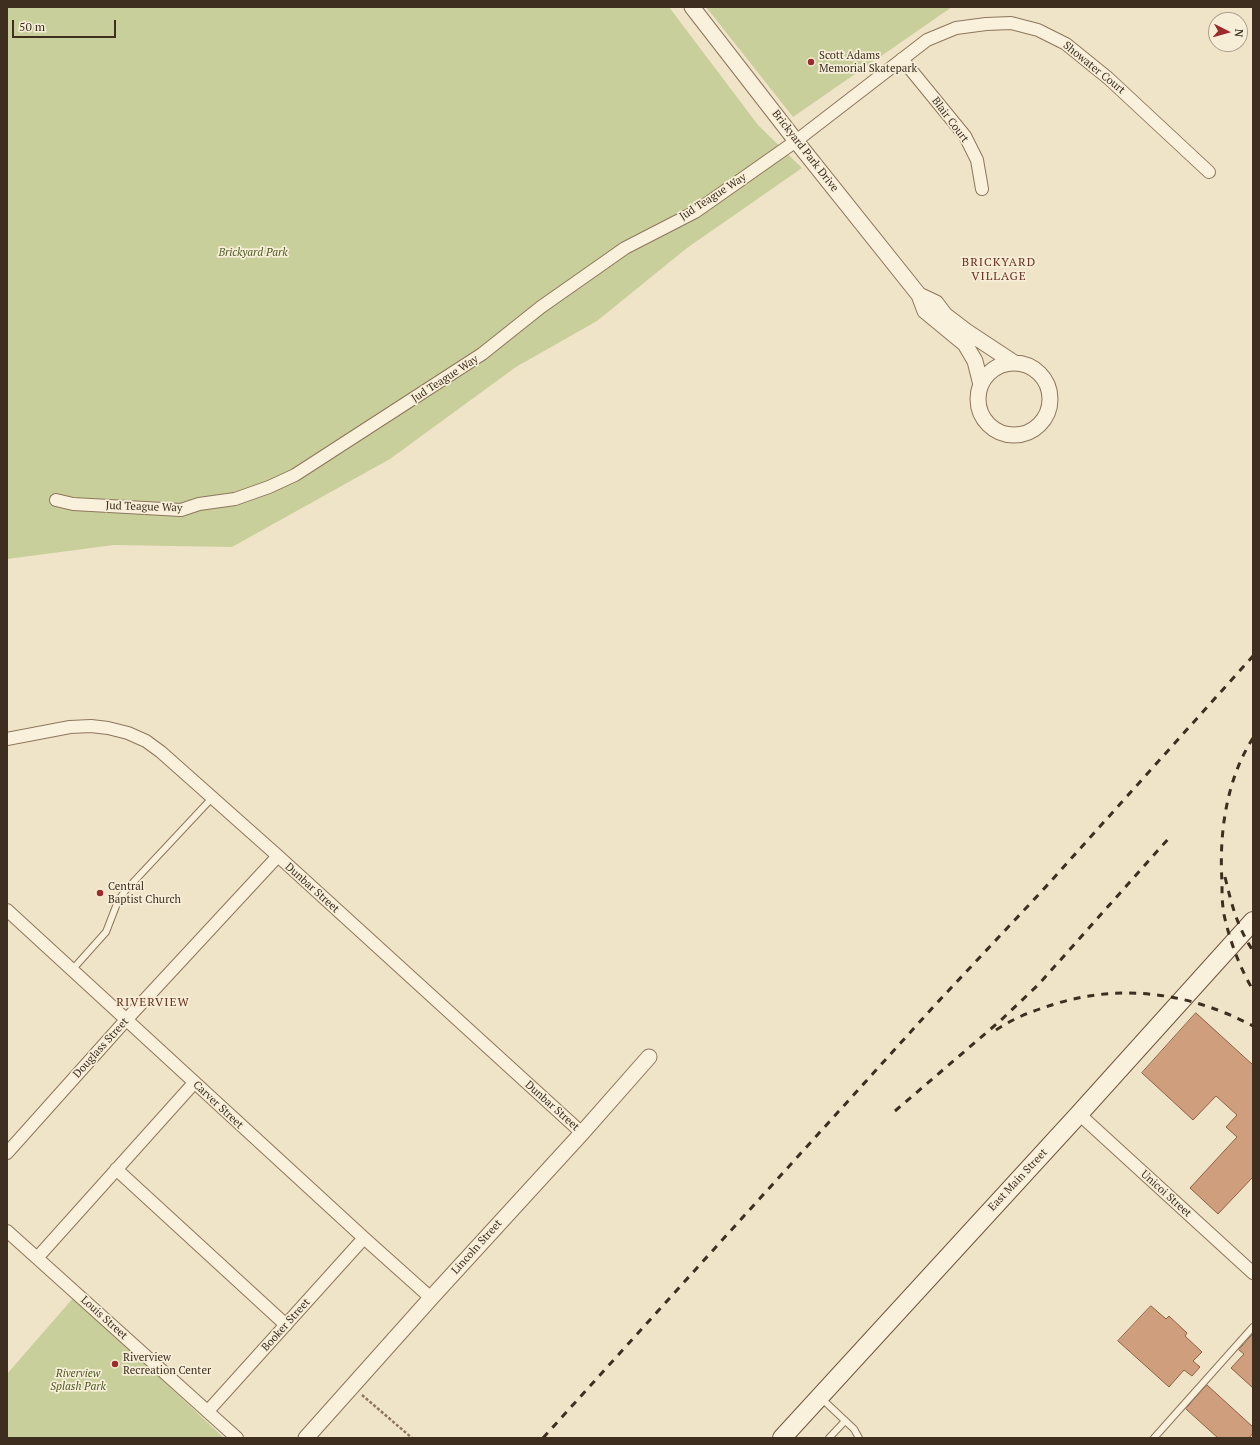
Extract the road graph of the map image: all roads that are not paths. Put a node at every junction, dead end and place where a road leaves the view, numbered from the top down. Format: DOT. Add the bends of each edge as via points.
graph roads {
  1 [pos="692,7"];
  2 [pos="902,59"];
  3 [pos="796,141"];
  4 [pos="1209,172"];
  5 [pos="982,189"];
  6 [pos="919,295"];
  7 [pos="1012,362"];
  8 [pos="981,386"];
  9 [pos="56,500"];
  10 [pos="7,739"];
  11 [pos="212,798"];
  12 [pos="278,856"];
  13 [pos="7,910"];
  14 [pos="1253,921"];
  15 [pos="72,970"];
  16 [pos="126,1020"];
  17 [pos="649,1057"];
  18 [pos="194,1083"];
  19 [pos="1079,1114"];
  20 [pos="582,1133"];
  21 [pos="7,1153"];
  22 [pos="116,1170"];
  23 [pos="7,1231"];
  24 [pos="364,1238"];
  25 [pos="37,1258"];
  26 [pos="1253,1273"];
  27 [pos="431,1298"];
  28 [pos="286,1325"];
  29 [pos="1253,1327"];
  30 [pos="820,1396"];
  31 [pos="208,1411"];
  32 [pos="845,1421"];
  33 [pos="237,1438"];
  34 [pos="306,1438"];
  35 [pos="782,1438"];
  36 [pos="829,1438"];
  37 [pos="859,1438"];
  38 [pos="1154,1438"];
  1 -- 3 [label="street, Brickyard Park Drive"];
  2 -- 3 [label="street, Showater Court"];
  2 -- 4 [label="street, Showater Court" via="927,40 956,28 1011,23 1038,30 1066,44 1102,73"];
  2 -- 5 [label="street, Blair Court" via="965,136 977,160"];
  3 -- 6 [label="street, Brickyard Park Drive"];
  3 -- 9 [label="street, Jud Teague Way" via="695,212 625,248 541,307 482,354 296,475 235,499 199,504 181,510 73,504"];
  6 -- 7 [label="street, Brickyard Park Drive" via="936,303 966,332"];
  6 -- 8 [label="street, Brickyard Park Drive" via="925,311 965,344 975,361"];
  7 -- 8 [label="street" via="991,371"];
  7 -- 8 [label="street" via="1035,369 1044,377 1049,388 1051,400 1048,412 1042,423 1033,431 1009,435 998,432 988,424 981,414 978,403 978,391"];
  10 -- 11 [label="street, Dunbar Street" via="70,727 91,726 128,733 146,741"];
  11 -- 12 [label="street, Dunbar Street"];
  11 -- 15 [label="lane" via="125,891 118,901 106,932"];
  12 -- 16 [label="street, Douglass Street"];
  12 -- 20 [label="street, Dunbar Street"];
  13 -- 15 [label="street, Carver Street"];
  14 -- 19 [label="main road, East Main Street"];
  15 -- 16 [label="street, Carver Street"];
  16 -- 18 [label="street, Carver Street"];
  16 -- 21 [label="street, Douglass Street"];
  17 -- 20 [label="street, Lincoln Street"];
  18 -- 22 [label="street"];
  18 -- 24 [label="street, Carver Street"];
  19 -- 26 [label="street, Unicoi Street"];
  19 -- 30 [label="main road, East Main Street"];
  20 -- 27 [label="street, Lincoln Street"];
  22 -- 25 [label="street"];
  22 -- 28 [label="street"];
  23 -- 25 [label="street, Louis Street"];
  24 -- 27 [label="street, Carver Street"];
  24 -- 28 [label="street, Booker Street"];
  25 -- 31 [label="street, Louis Street"];
  27 -- 34 [label="street, Lincoln Street"];
  28 -- 31 [label="street, Booker Street"];
  29 -- 38 [label="lane"];
  30 -- 32 [label="lane"];
  30 -- 35 [label="main road, East Main Street"];
  31 -- 33 [label="street, Louis Street"];
  32 -- 36 [label="lane"];
  32 -- 37 [label="lane"];
}
